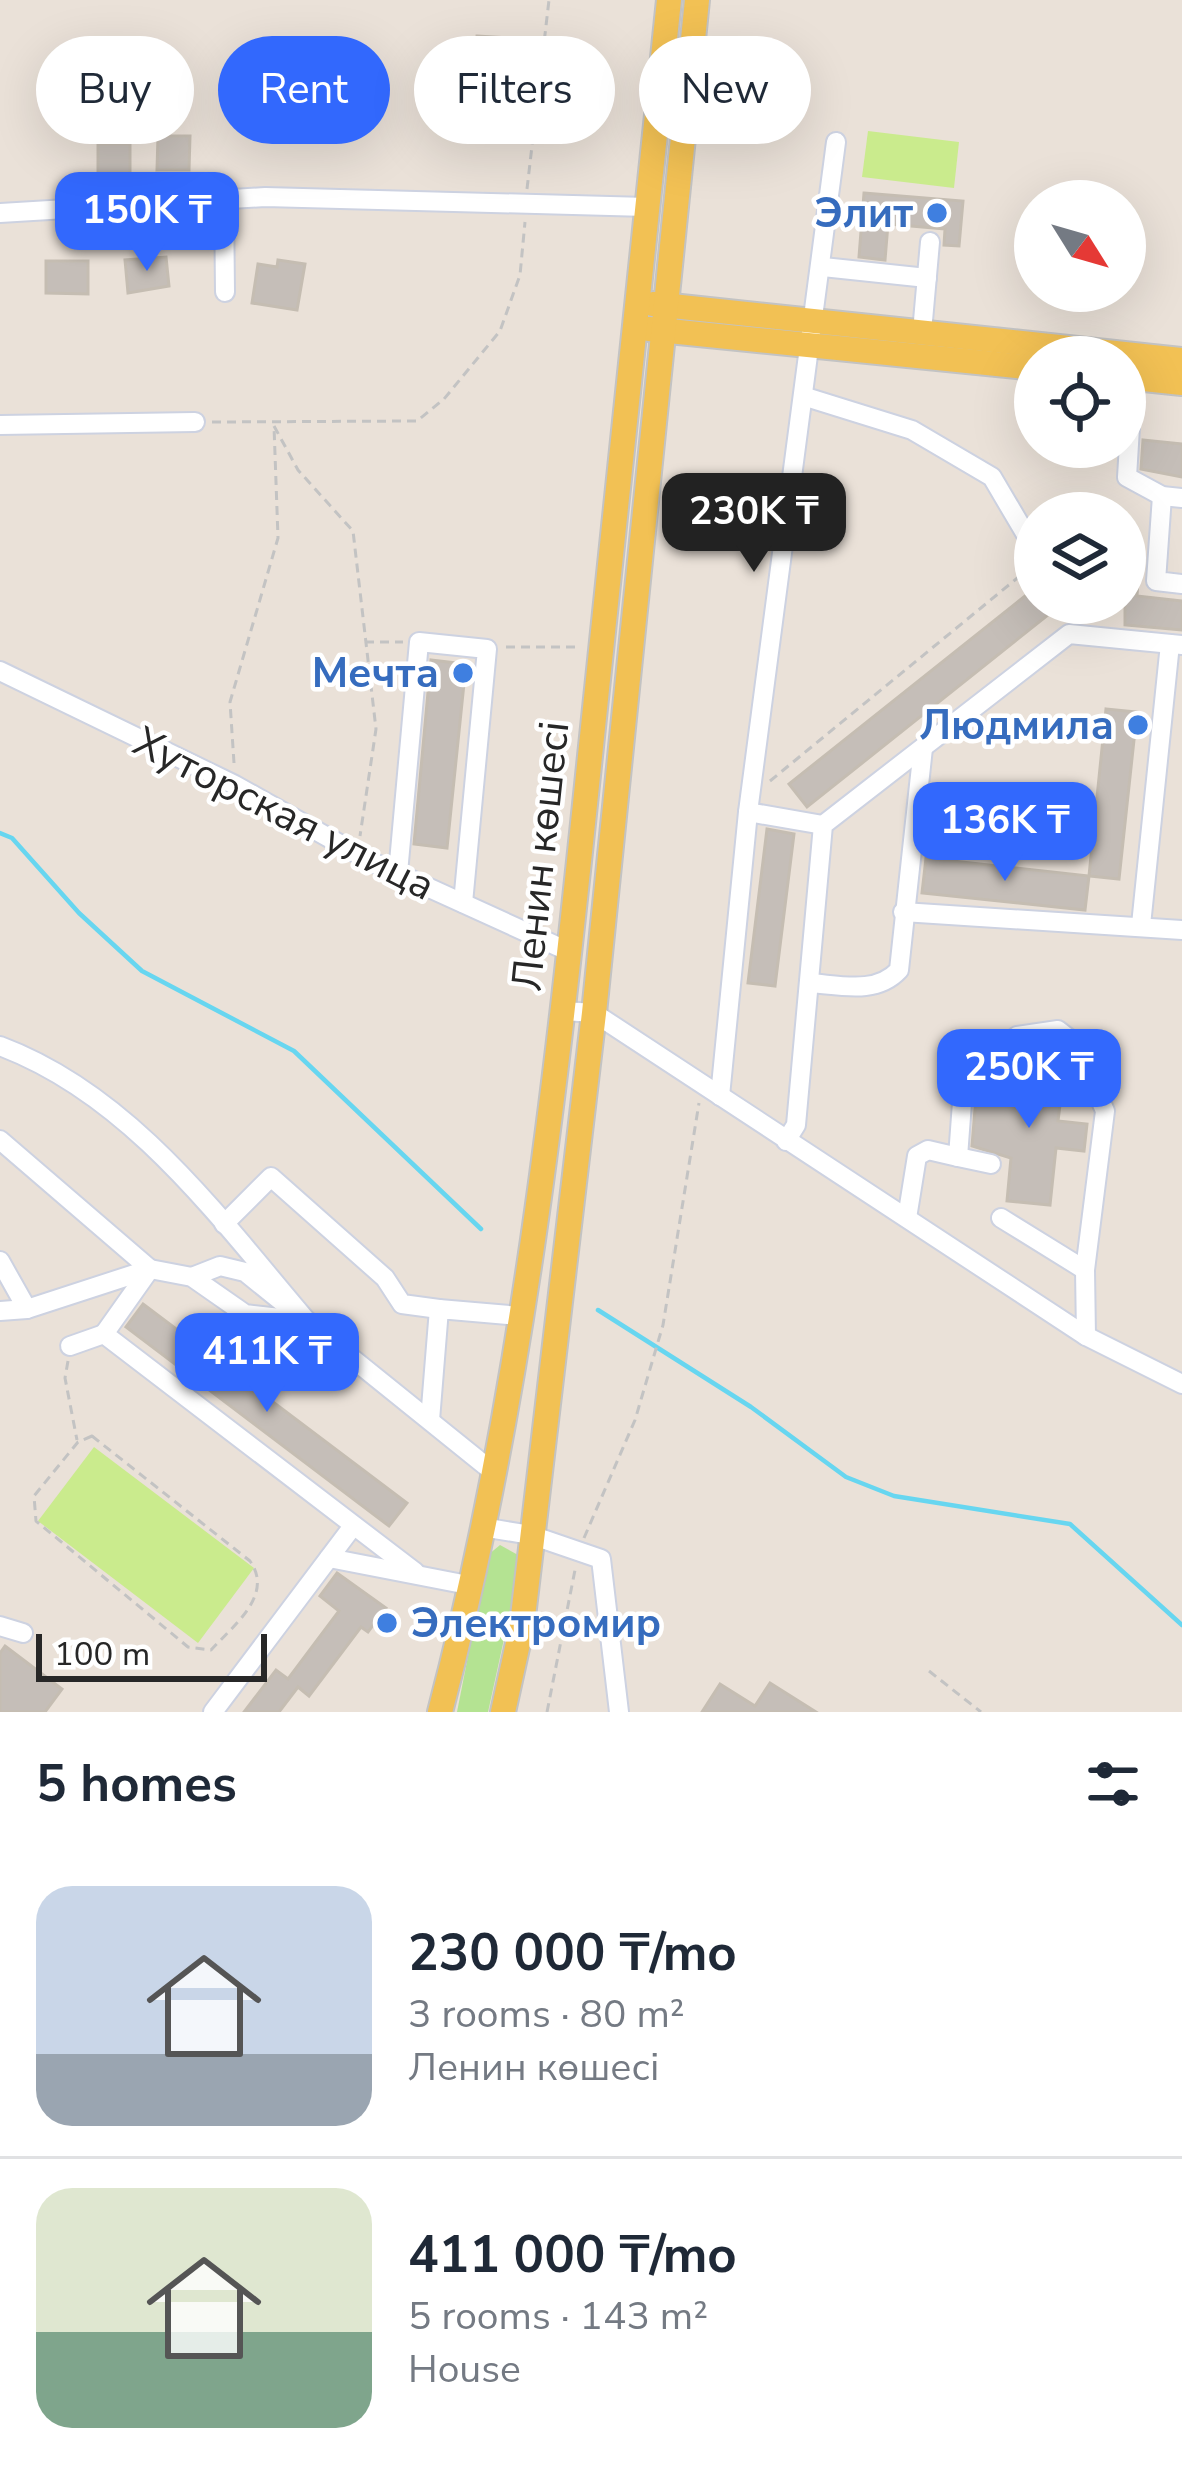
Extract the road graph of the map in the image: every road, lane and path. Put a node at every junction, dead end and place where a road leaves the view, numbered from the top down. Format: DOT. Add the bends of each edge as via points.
graph roads {
  1 [pos="549,0"];
  2 [pos="669,0"];
  3 [pos="697,0"];
  4 [pos="836,142"];
  5 [pos="224,200"];
  6 [pos="526,202"];
  7 [pos="647,207"];
  8 [pos="0,213"];
  9 [pos="930,242"];
  10 [pos="823,267"];
  11 [pos="927,278"];
  12 [pos="225,292"];
  13 [pos="636,314"];
  14 [pos="664,318"];
  15 [pos="922,332"];
  16 [pos="815,333"];
  17 [pos="1182,360"];
  18 [pos="1014,365"];
  19 [pos="1146,379"];
  20 [pos="1182,382"];
  21 [pos="806,397"];
  22 [pos="195,422"];
  23 [pos="274,424"];
  24 [pos="0,425"];
  25 [pos="1127,468"];
  26 [pos="1172,497"];
  27 [pos="1014,514"];
  28 [pos="1014,582"];
  29 [pos="1182,584"];
  30 [pos="363,642"];
  31 [pos="419,642"];
  32 [pos="1176,644"];
  33 [pos="583,647"];
  34 [pos="487,649"];
  35 [pos="0,671"];
  36 [pos="1160,747"];
  37 [pos="922,748"];
  38 [pos="1182,749"];
  39 [pos="235,785"];
  40 [pos="749,805"];
  41 [pos="823,825"];
  42 [pos="357,854"];
  43 [pos="398,873"];
  44 [pos="463,903"];
  45 [pos="903,913"];
  46 [pos="1141,925"];
  47 [pos="1182,930"];
  48 [pos="570,952"];
  49 [pos="809,983"];
  50 [pos="564,1011"];
  51 [pos="594,1013"];
  52 [pos="0,1046"];
  53 [pos="701,1084"];
  54 [pos="720,1096"];
  55 [pos="0,1140"];
  56 [pos="786,1141"];
  57 [pos="958,1157"];
  58 [pos="992,1164"];
  59 [pos="907,1218"];
  60 [pos="1001,1218"];
  61 [pos="224,1224"];
  62 [pos="0,1261"];
  63 [pos="150,1269"];
  64 [pos="1085,1270"];
  65 [pos="192,1277"];
  66 [pos="27,1309"];
  67 [pos="439,1309"];
  68 [pos="0,1311"];
  69 [pos="520,1316"];
  70 [pos="307,1322"];
  71 [pos="104,1334"];
  72 [pos="1086,1336"];
  73 [pos="70,1346"];
  74 [pos="1182,1384"];
  75 [pos="430,1420"];
  76 [pos="635,1420"];
  77 [pos="78,1442"];
  78 [pos="492,1471"];
  79 [pos="353,1526"];
  80 [pos="482,1527"];
  81 [pos="531,1535"];
  82 [pos="328,1558"];
  83 [pos="415,1572"];
  84 [pos="468,1585"];
  85 [pos="0,1626"];
  86 [pos="23,1633"];
  87 [pos="929,1671"];
  88 [pos="213,1712"];
  89 [pos="440,1712"];
  90 [pos="502,1712"];
  91 [pos="619,1712"];
  92 [pos="981,1712"];
  1 -- 6 [label="path"];
  2 -- 7 [label="main road, Ленин көшесі"];
  3 -- 14 [label="main road, Ленин көшесі"];
  4 -- 10 [label="street"];
  5 -- 6 [label="street"];
  5 -- 8 [label="street"];
  5 -- 12 [label="street"];
  6 -- 7 [label="street"];
  6 -- 23 [label="path" via="520,275 500,331 445,399 417,422"];
  7 -- 13 [label="main road, Ленин көшесі"];
  9 -- 11 [label="street"];
  10 -- 11 [label="street"];
  10 -- 16 [label="street"];
  11 -- 15 [label="street"];
  13 -- 14 [label="main road"];
  13 -- 48 [label="main road, Ленин көшесі"];
  14 -- 16 [label="main road"];
  14 -- 51 [label="main road, Ленин көшесі"];
  15 -- 16 [label="main road"];
  15 -- 17 [label="main road"];
  16 -- 18 [label="main road"];
  16 -- 21 [label="street"];
  19 -- 20 [label="main road"];
  21 -- 27 [label="street" via="912,430 992,477"];
  21 -- 40 [label="street"];
  22 -- 23 [label="path"];
  22 -- 24 [label="street"];
  23 -- 30 [label="path" via="298,470 353,531"];
  23 -- 39 [label="path" via="278,538 230,702"];
  25 -- 26 [label="street" via="1127,477"];
  26 -- 29 [label="street" via="1156,581"];
  28 -- 40 [label="path"];
  30 -- 31 [label="path"];
  30 -- 42 [label="path" via="376,730"];
  31 -- 34 [label="street"];
  31 -- 43 [label="street"];
  32 -- 36 [label="street"];
  32 -- 37 [label="street" via="1069,634"];
  33 -- 34 [label="path"];
  34 -- 44 [label="street"];
  35 -- 39 [label="street, Хуторская улица"];
  36 -- 38 [label="street"];
  36 -- 46 [label="street"];
  37 -- 41 [label="street"];
  37 -- 45 [label="street"];
  39 -- 42 [label="street, Хуторская улица"];
  40 -- 41 [label="street"];
  40 -- 54 [label="street"];
  41 -- 49 [label="street"];
  42 -- 43 [label="street, Хуторская улица"];
  43 -- 44 [label="street, Хуторская улица"];
  44 -- 48 [label="street, Хуторская улица"];
  45 -- 46 [label="street"];
  45 -- 49 [label="street" via="899,970 888,982"];
  46 -- 47 [label="street"];
  48 -- 50 [label="main road, Ленин көшесі"];
  49 -- 56 [label="street" via="796,1125"];
  50 -- 51 [label="street"];
  50 -- 69 [label="main road, Ленин көшесі"];
  51 -- 53 [label="street"];
  51 -- 81 [label="main road, Ленин көшесі"];
  52 -- 61 [label="street" via="34,1059 162,1152"];
  53 -- 54 [label="street"];
  53 -- 76 [label="path" via="663,1325"];
  54 -- 56 [label="street"];
  55 -- 63 [label="street"];
  56 -- 59 [label="street"];
  57 -- 58 [label="street"];
  57 -- 59 [label="street" via="928,1150 917,1156"];
  57 -- 64 [label="street" via="963,1089 972,1076 1016,1036 1058,1030 1076,1044 1105,1111"];
  59 -- 72 [label="street"];
  60 -- 64 [label="street"];
  61 -- 67 [label="street" via="271,1177 385,1278 402,1304"];
  61 -- 70 [label="street"];
  62 -- 66 [label="street"];
  63 -- 65 [label="street"];
  63 -- 66 [label="street"];
  63 -- 71 [label="street"];
  64 -- 72 [label="street"];
  65 -- 70 [label="street" via="245,1314"];
  65 -- 70 [label="street" via="220,1266 245,1272"];
  66 -- 68 [label="street"];
  67 -- 69 [label="street"];
  67 -- 75 [label="street"];
  69 -- 78 [label="main road, Ленин көшесі"];
  70 -- 75 [label="street"];
  71 -- 73 [label="street"];
  71 -- 79 [label="street"];
  72 -- 74 [label="street"];
  73 -- 77 [label="path" via="65,1378"];
  75 -- 78 [label="street"];
  77 -- 77 [label="path" via="34,1496 36,1521 188,1646 211,1650 258,1592 260,1575 92,1436"];
  78 -- 80 [label="main road, Ленин көшесі"];
  79 -- 82 [label="street"];
  79 -- 83 [label="street"];
  80 -- 81 [label="street"];
  80 -- 84 [label="main road, Ленин көшесі"];
  81 -- 90 [label="main road, Ленин көшесі"];
  81 -- 91 [label="street" via="601,1559"];
  82 -- 83 [label="street"];
  82 -- 88 [label="street"];
  83 -- 84 [label="street"];
  84 -- 89 [label="main road, Ленин көшесі"];
  85 -- 86 [label="street"];
  87 -- 92 [label="path"];
}
